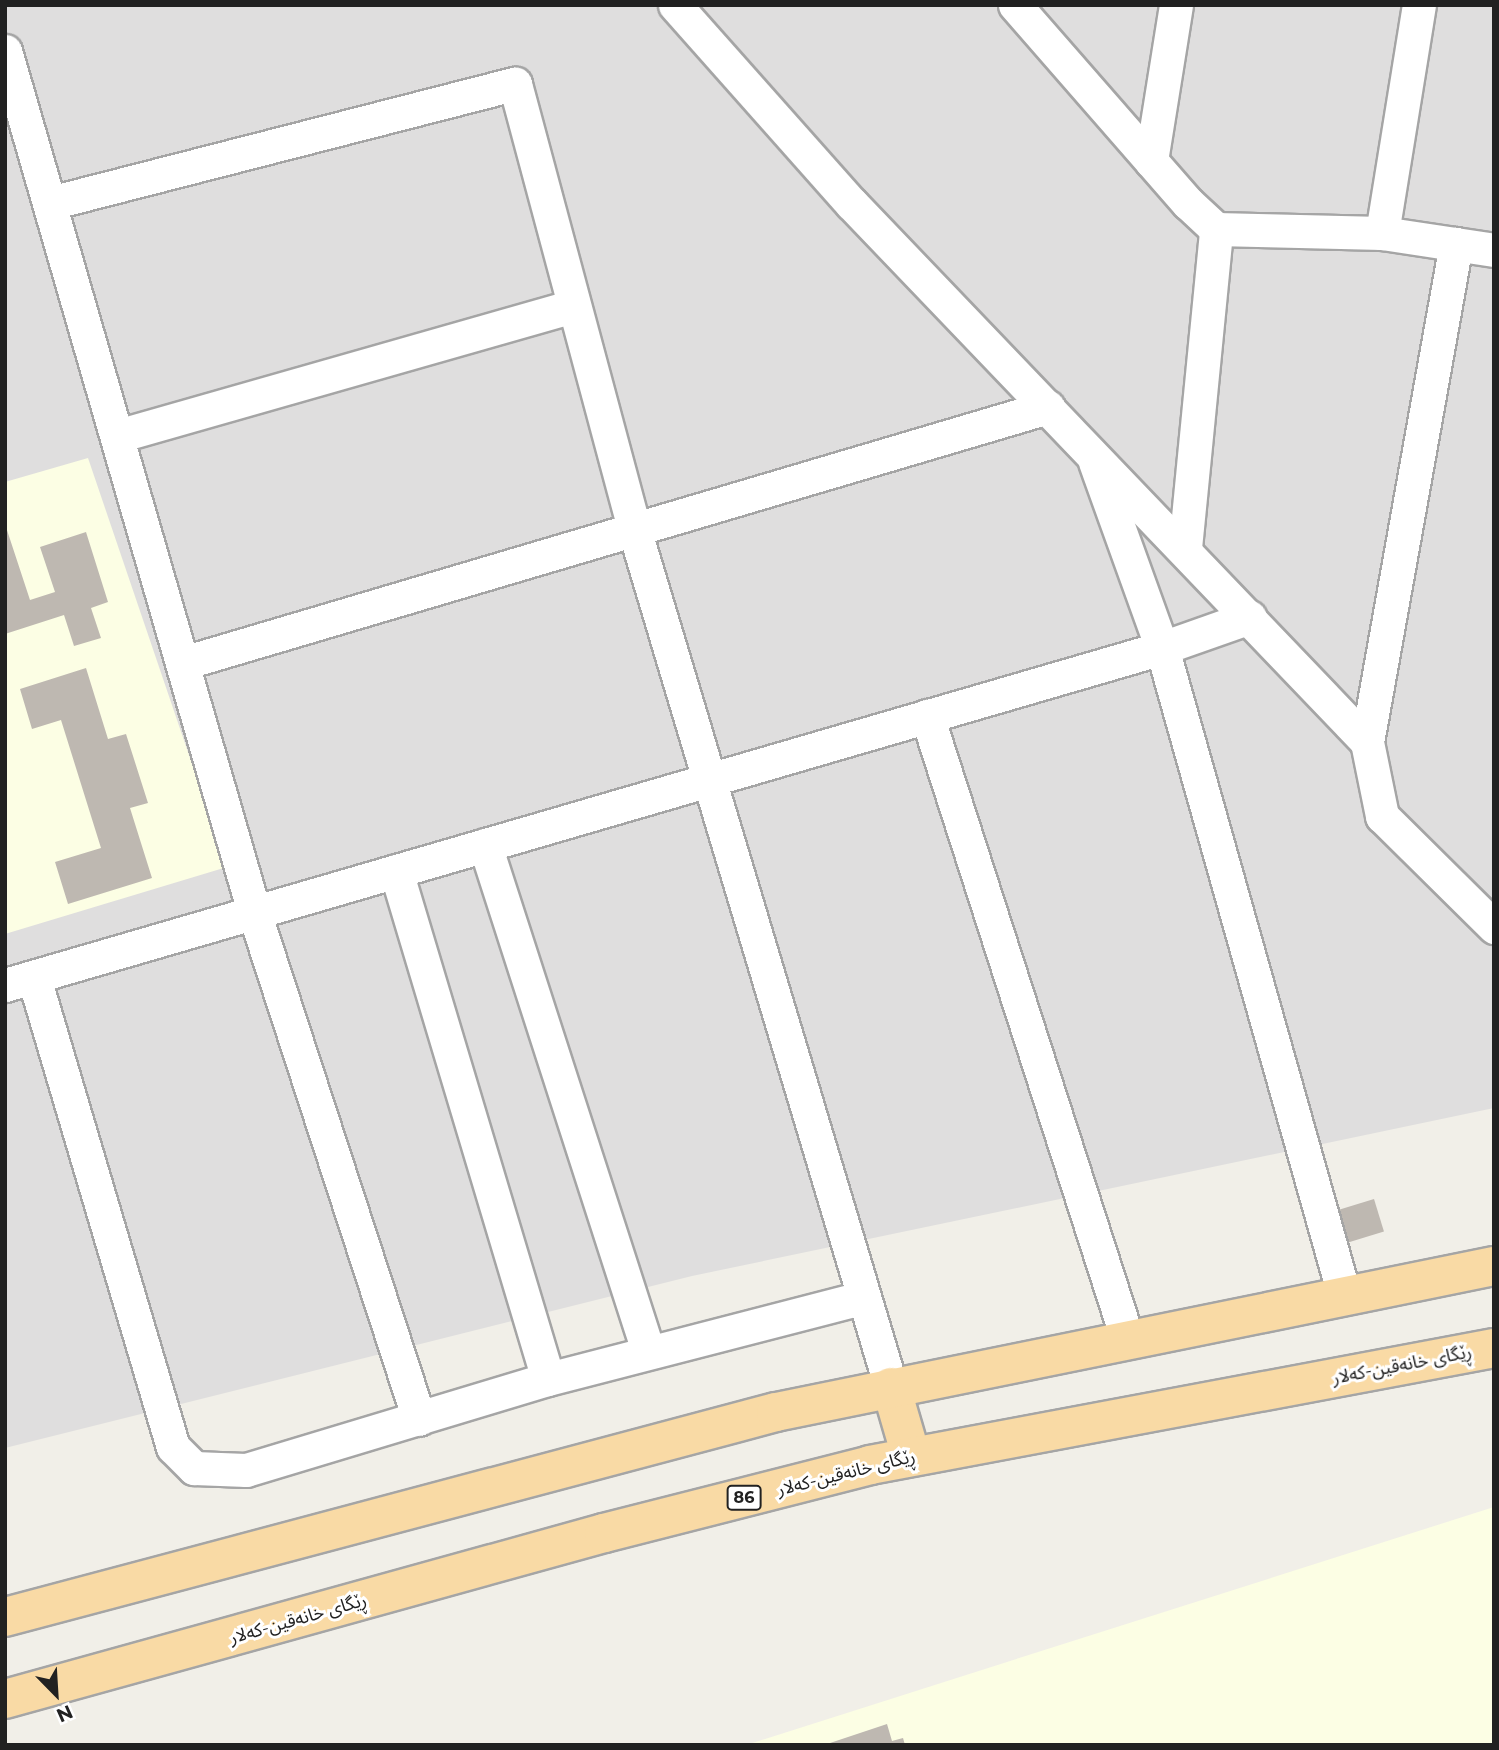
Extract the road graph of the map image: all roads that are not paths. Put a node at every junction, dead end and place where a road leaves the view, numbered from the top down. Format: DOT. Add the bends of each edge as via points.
graph roads {
  1 [pos="675,5"];
  2 [pos="1015,5"];
  3 [pos="1176,5"];
  4 [pos="1419,5"];
  5 [pos="708,21"];
  6 [pos="5,51"];
  7 [pos="1151,161"];
  8 [pos="50,203"];
  9 [pos="1216,229"];
  10 [pos="1382,233"];
  11 [pos="1456,244"];
  12 [pos="1494,250"];
  13 [pos="572,306"];
  14 [pos="1048,407"];
  15 [pos="117,436"];
  16 [pos="1091,451"];
  17 [pos="635,532"];
  18 [pos="1185,548"];
  19 [pos="1250,617"];
  20 [pos="1162,648"];
  21 [pos="183,663"];
  22 [pos="927,716"];
  23 [pos="1367,742"];
  24 [pos="707,780"];
  25 [pos="485,845"];
  26 [pos="396,871"];
  27 [pos="254,912"];
  28 [pos="1494,927"];
  29 [pos="19,981"];
  30 [pos="1494,1266"];
  31 [pos="862,1298"];
  32 [pos="1345,1298"];
  33 [pos="1128,1341"];
  34 [pos="1494,1348"];
  35 [pos="648,1351"];
  36 [pos="548,1379"];
  37 [pos="891,1387"];
  38 [pos="419,1419"];
  39 [pos="911,1456"];
  40 [pos="5,1618"];
  41 [pos="5,1699"];
  1 -- 5 [label="street"];
  2 -- 7 [label="street"];
  3 -- 7 [label="street"];
  4 -- 10 [label="street"];
  5 -- 14 [label="street" via="851,203"];
  6 -- 8 [label="street"];
  7 -- 9 [label="street"];
  8 -- 13 [label="street" via="515,84"];
  8 -- 15 [label="street"];
  9 -- 10 [label="street"];
  9 -- 18 [label="street"];
  10 -- 11 [label="street"];
  11 -- 12 [label="street"];
  11 -- 23 [label="street"];
  13 -- 15 [label="street"];
  13 -- 17 [label="street"];
  14 -- 16 [label="street"];
  14 -- 17 [label="street"];
  15 -- 21 [label="street"];
  16 -- 18 [label="street"];
  16 -- 20 [label="street"];
  17 -- 21 [label="street"];
  17 -- 24 [label="street"];
  18 -- 19 [label="street"];
  19 -- 20 [label="street"];
  19 -- 23 [label="street"];
  20 -- 22 [label="street"];
  20 -- 32 [label="street"];
  21 -- 27 [label="street"];
  22 -- 24 [label="street"];
  22 -- 33 [label="street"];
  23 -- 28 [label="street" via="1382,816"];
  24 -- 25 [label="street"];
  24 -- 31 [label="street"];
  25 -- 26 [label="street"];
  25 -- 35 [label="street"];
  26 -- 27 [label="street"];
  26 -- 36 [label="street"];
  27 -- 29 [label="street"];
  27 -- 38 [label="street"];
  29 -- 38 [label="street" via="173,1447 194,1468 246,1470"];
  30 -- 32 [label="main road"];
  31 -- 35 [label="street"];
  31 -- 37 [label="street"];
  32 -- 33 [label="main road"];
  33 -- 37 [label="main road"];
  34 -- 39 [label="main road, ڕێگای خانەقین-کەلار / 86"];
  35 -- 36 [label="street"];
  36 -- 38 [label="street"];
  37 -- 39 [label="main road"];
  37 -- 40 [label="main road" via="668,1439"];
  39 -- 41 [label="main road, ڕێگای خانەقین-کەلار / 86" via="591,1536"];
}
